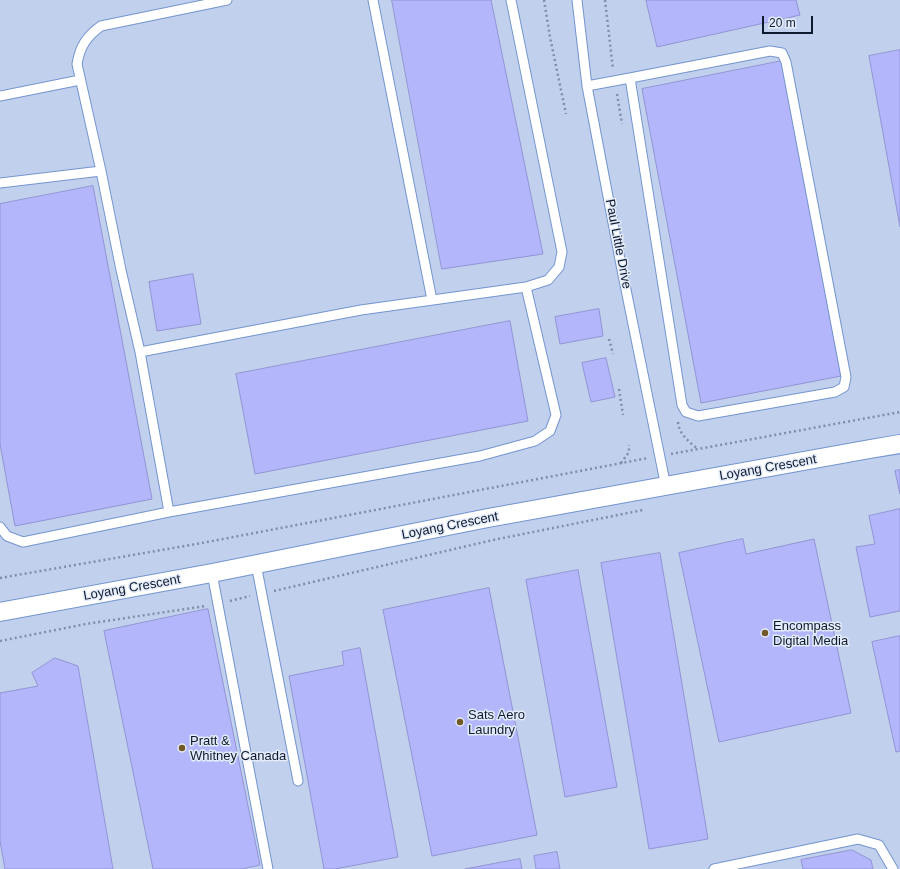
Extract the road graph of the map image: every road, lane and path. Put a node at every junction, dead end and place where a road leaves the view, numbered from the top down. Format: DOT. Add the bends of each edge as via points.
graph roads {
  1 [pos="227,0"];
  2 [pos="373,0"];
  3 [pos="511,0"];
  4 [pos="544,0"];
  5 [pos="577,0"];
  6 [pos="212,2"];
  7 [pos="630,78"];
  8 [pos="80,80"];
  9 [pos="587,86"];
  10 [pos="0,96"];
  11 [pos="566,114"];
  12 [pos="101,171"];
  13 [pos="0,183"];
  14 [pos="526,287"];
  15 [pos="432,300"];
  16 [pos="609,339"];
  17 [pos="140,352"];
  18 [pos="613,354"];
  19 [pos="619,390"];
  20 [pos="900,412"];
  21 [pos="623,415"];
  22 [pos="900,444"];
  23 [pos="629,445"];
  24 [pos="660,456"];
  25 [pos="621,463"];
  26 [pos="666,487"];
  27 [pos="645,509"];
  28 [pos="169,512"];
  29 [pos="0,527"];
  30 [pos="256,564"];
  31 [pos="212,573"];
  32 [pos="0,578"];
  33 [pos="262,594"];
  34 [pos="217,604"];
  35 [pos="0,612"];
  36 [pos="0,641"];
  37 [pos="298,781"];
  38 [pos="268,869"];
  39 [pos="714,869"];
  40 [pos="893,869"];
  1 -- 6 [label="lane"];
  2 -- 15 [label="lane"];
  3 -- 14 [label="lane" via="562,252 559,267 548,280"];
  4 -- 11 [label="path"];
  5 -- 9 [label="lane, Paul Little Drive"];
  6 -- 8 [label="lane" via="101,26 91,33 79,52 77,64"];
  7 -- 7 [label="lane" via="770,51 782,53 786,62 845,370 844,387 834,392 698,416 686,412 682,404"];
  7 -- 9 [label="lane"];
  8 -- 10 [label="lane"];
  8 -- 12 [label="lane"];
  9 -- 24 [label="lane, Paul Little Drive"];
  12 -- 13 [label="lane"];
  12 -- 17 [label="lane"];
  14 -- 15 [label="lane"];
  14 -- 28 [label="lane" via="556,415 550,431 535,441 480,456"];
  15 -- 17 [label="lane" via="361,310"];
  16 -- 18 [label="path"];
  17 -- 28 [label="lane"];
  19 -- 21 [label="path"];
  20 -- 24 [label="path"];
  22 -- 26 [label="street, Loyang Crescent"];
  23 -- 25 [label="path" via="629,452"];
  24 -- 25 [label="path"];
  24 -- 26 [label="lane, Paul Little Drive"];
  25 -- 32 [label="path" via="210,542"];
  26 -- 30 [label="street, Loyang Crescent" via="488,518"];
  27 -- 33 [label="path" via="493,540"];
  28 -- 29 [label="lane" via="23,542 7,536"];
  30 -- 31 [label="street, Loyang Crescent"];
  30 -- 33 [label="lane"];
  31 -- 34 [label="lane"];
  31 -- 35 [label="street, Loyang Crescent"];
  33 -- 34 [label="path"];
  33 -- 37 [label="lane"];
  34 -- 36 [label="path" via="86,624"];
  34 -- 38 [label="lane"];
  39 -- 40 [label="lane" via="858,839 879,845"];
}
